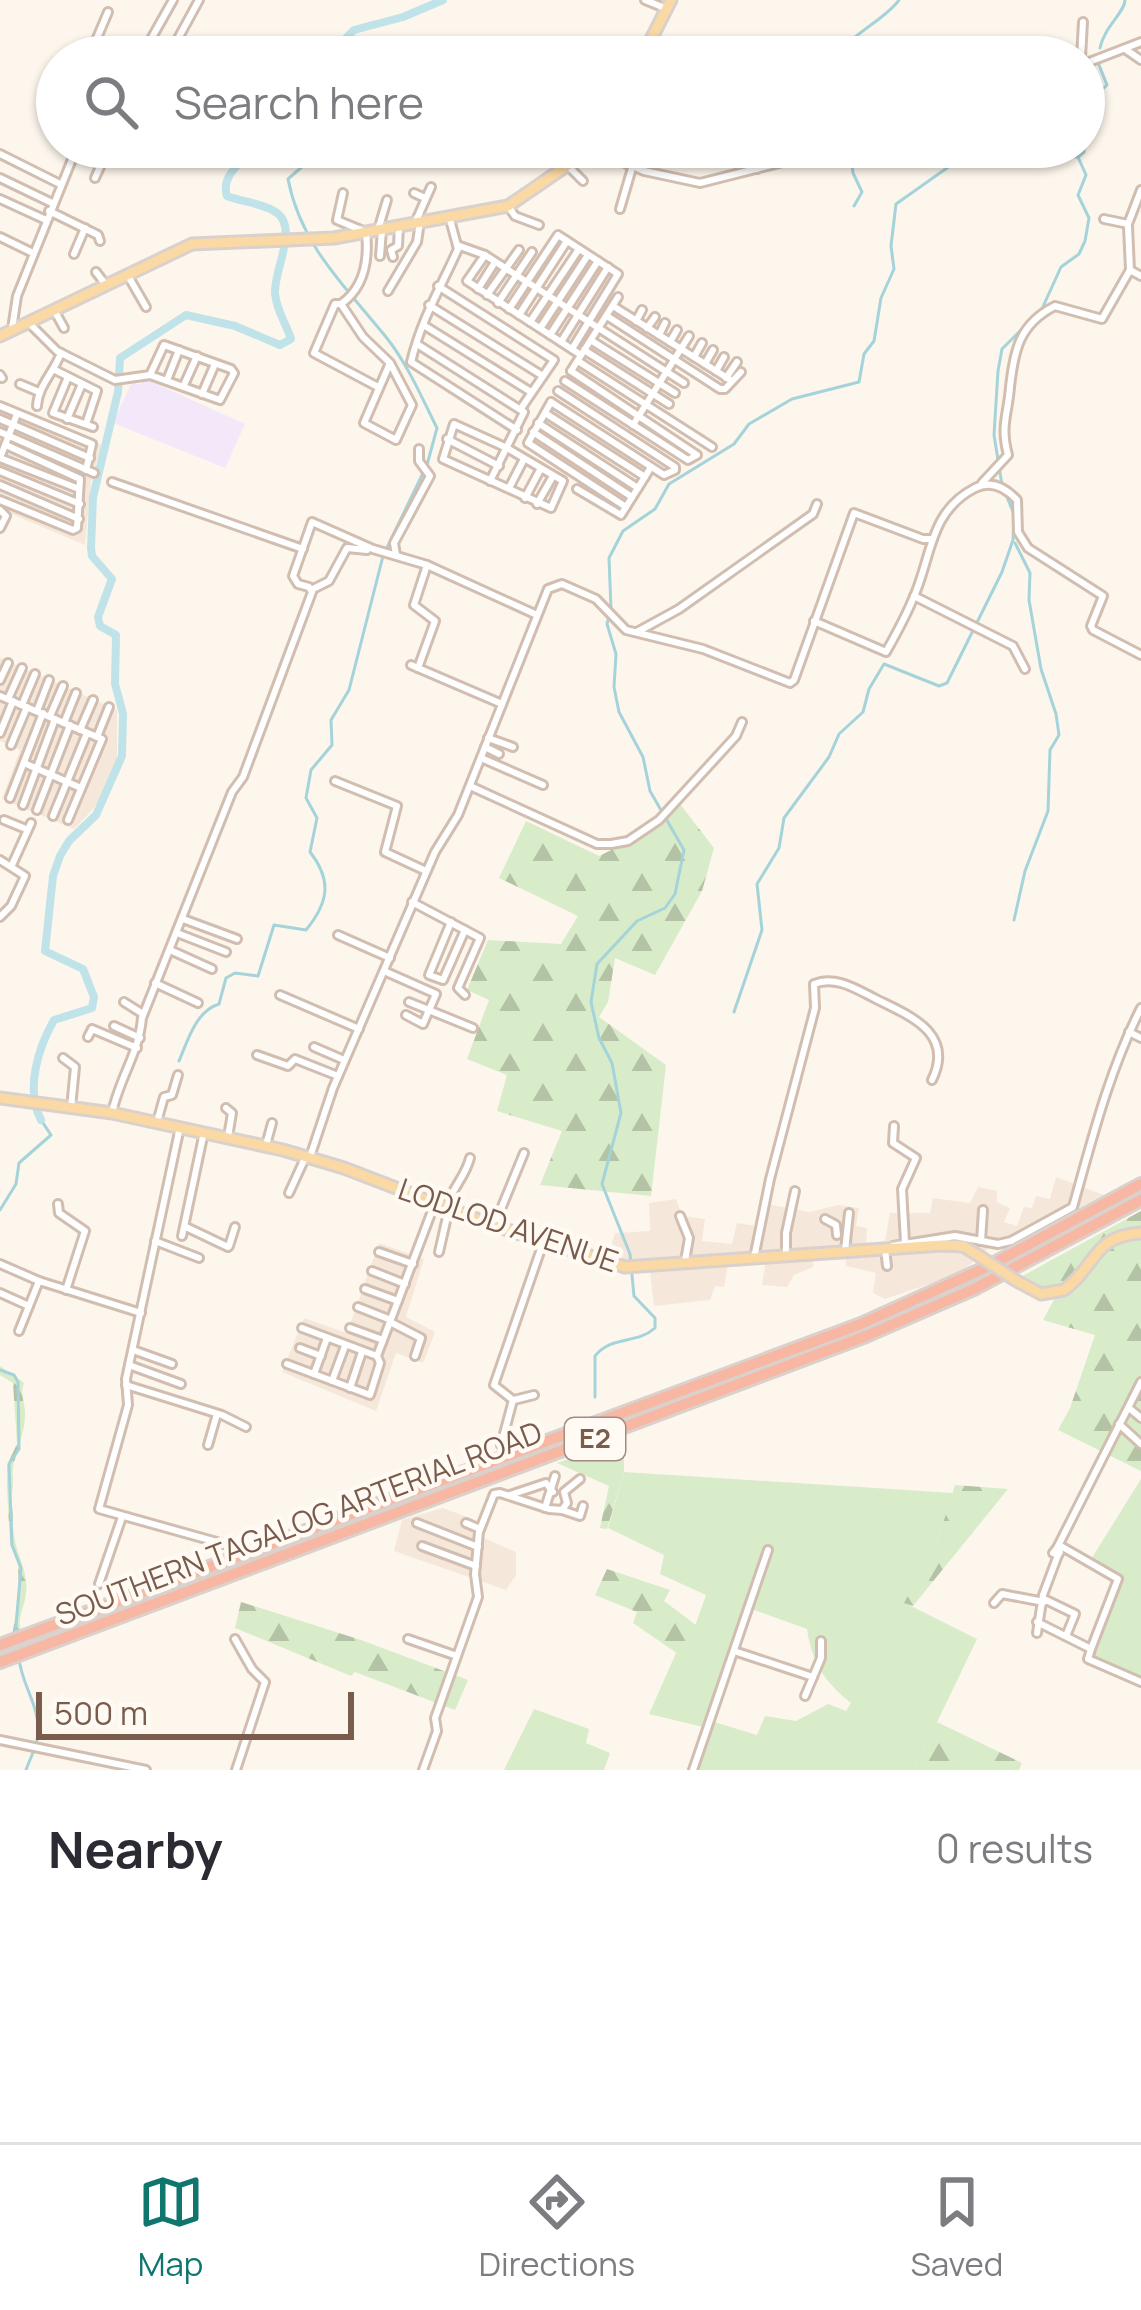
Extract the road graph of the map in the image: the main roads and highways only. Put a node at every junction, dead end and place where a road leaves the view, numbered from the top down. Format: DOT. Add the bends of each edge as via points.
graph roads {
  1 [pos="669,4"];
  2 [pos="653,36"];
  3 [pos="568,168"];
  4 [pos="0,336"];
  5 [pos="0,1098"];
  6 [pos="1141,1184"];
  7 [pos="1141,1200"];
  8 [pos="1141,1233"];
  9 [pos="0,1645"];
  10 [pos="0,1662"];
  1 -- 2 [label="main road"];
  3 -- 4 [label="main road" via="496,209 372,231 192,244"];
  5 -- 8 [label="main road, LODLOD AVENUE, bridge" via="308,1156 631,1268 838,1245 956,1245 1035,1292 1056,1293 1104,1244"];
  6 -- 9 [label="highway, SOUTHERN TAGALOG ARTERIAL ROAD / E2" via="962,1279 838,1333"];
  7 -- 10 [label="highway, SOUTHERN TAGALOG ARTERIAL ROAD / E2" via="866,1336"];
}
